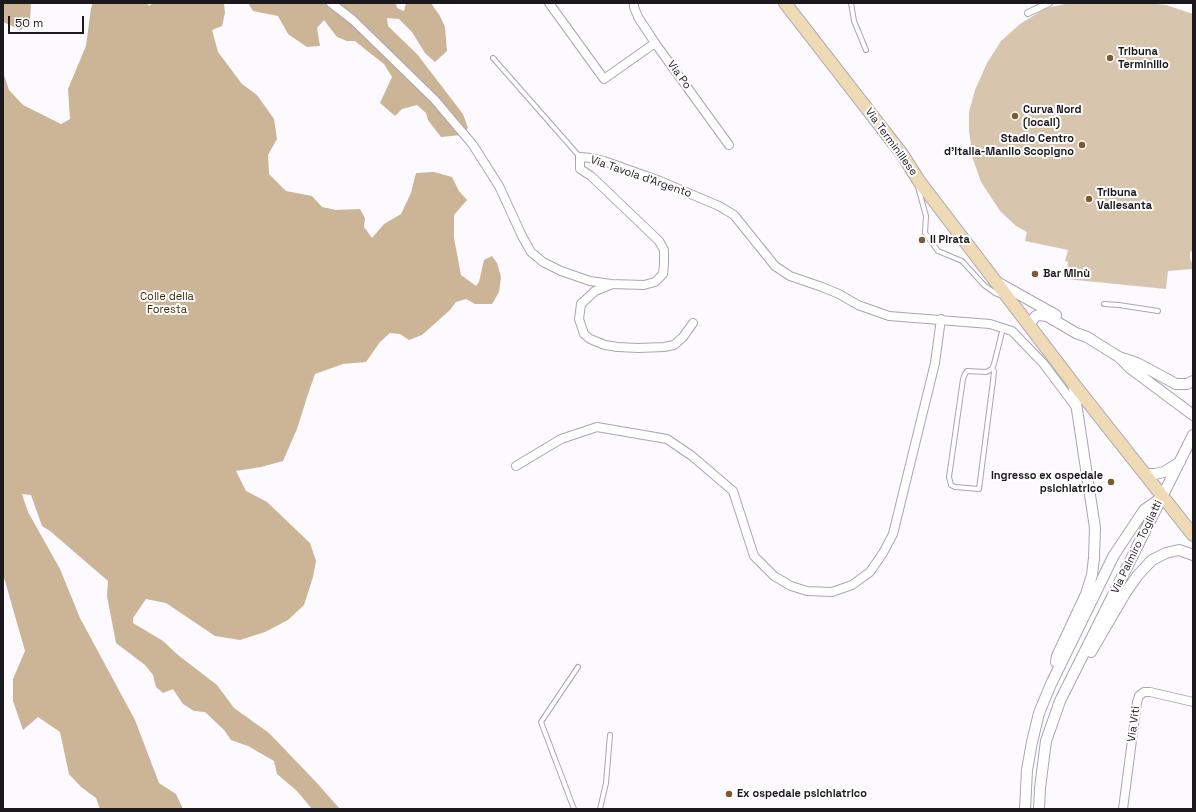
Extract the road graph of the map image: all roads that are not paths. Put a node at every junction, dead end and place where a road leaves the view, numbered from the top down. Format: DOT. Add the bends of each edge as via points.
graph roads {
  1 [pos="331,3"];
  2 [pos="549,3"];
  3 [pos="634,3"];
  4 [pos="785,3"];
  5 [pos="852,3"];
  6 [pos="1049,3"];
  7 [pos="1028,13"];
  8 [pos="655,43"];
  9 [pos="866,50"];
  10 [pos="493,58"];
  11 [pos="729,145"];
  12 [pos="580,157"];
  13 [pos="919,181"];
  14 [pos="996,282"];
  15 [pos="611,284"];
  16 [pos="1006,294"];
  17 [pos="1104,304"];
  18 [pos="1158,311"];
  19 [pos="941,320"];
  20 [pos="693,323"];
  21 [pos="1029,324"];
  22 [pos="1003,328"];
  23 [pos="1087,337"];
  24 [pos="1119,357"];
  25 [pos="992,369"];
  26 [pos="1193,381"];
  27 [pos="1073,383"];
  28 [pos="1076,407"];
  29 [pos="1193,415"];
  30 [pos="1193,435"];
  31 [pos="1180,462"];
  32 [pos="516,466"];
  33 [pos="1144,474"];
  34 [pos="1163,496"];
  35 [pos="1193,535"];
  36 [pos="1193,554"];
  37 [pos="578,667"];
  38 [pos="1051,684"];
  39 [pos="1060,701"];
  40 [pos="1193,702"];
  41 [pos="610,735"];
  42 [pos="574,809"];
  43 [pos="600,809"];
  44 [pos="1025,809"];
  45 [pos="1039,809"];
  46 [pos="1123,809"];
  1 -- 15 [label="street, Via Tavola d'Argento" via="353,20 435,100 473,145 499,186 531,252 543,262 561,271 590,281"];
  2 -- 8 [label="street" via="604,79"];
  3 -- 8 [label="street, Via Po" via="638,17"];
  4 -- 13 [label="main road, Via Terminillese" via="902,154"];
  5 -- 9 [label="lane" via="854,22"];
  6 -- 7 [label="street"];
  8 -- 11 [label="street, Via Po"];
  10 -- 12 [label="lane"];
  12 -- 15 [label="street, Via Tavola d'Argento" via="580,169 591,176 659,241 664,250 663,274 655,282 644,285"];
  12 -- 19 [label="street, Via Tavola d'Argento" via="618,166 719,206 734,215 775,266 790,276 822,286 858,306 889,316"];
  13 -- 14 [label="main road, Via Terminillese"];
  13 -- 16 [label="lane" via="918,188 926,216 925,233 938,251 962,261 995,293 1001,296"];
  14 -- 16 [label="main road, Via Terminillese"];
  14 -- 23 [label="street" via="1079,328"];
  15 -- 20 [label="street" via="595,291 581,304 579,319 584,334 590,339 618,347 664,347 674,345"];
  16 -- 21 [label="main road, Via Terminillese"];
  17 -- 18 [label="lane"];
  19 -- 22 [label="street, Via Tavola d'Argento" via="990,324"];
  19 -- 32 [label="street" via="935,363 893,534 870,572 852,585 832,592 807,591 791,586 774,576 754,556 733,491 692,456 667,439 597,427 561,439"];
  21 -- 23 [label="street" via="1034,317 1043,315"];
  21 -- 27 [label="main road, Via Terminillese"];
  22 -- 25 [label="lane"];
  22 -- 28 [label="street, Via Tavola d'Argento" via="1012,331 1043,363"];
  23 -- 24 [label="street"];
  24 -- 26 [label="street" via="1137,363 1176,384"];
  24 -- 29 [label="street"];
  25 -- 25 [label="lane" via="993,381 979,490 955,486 951,484 949,477 963,379 968,371 986,372"];
  27 -- 28 [label="street"];
  27 -- 33 [label="main road, Via Terminillese"];
  28 -- 38 [label="street" via="1095,528 1094,558 1086,594 1057,656"];
  30 -- 31 [label="street"];
  31 -- 33 [label="street" via="1164,472"];
  31 -- 34 [label="street"];
  33 -- 34 [label="main road, Via Terminillese"];
  34 -- 35 [label="main road"];
  34 -- 38 [label="street, Via Palmiro Togliatti" via="1144,510 1114,555"];
  34 -- 39 [label="street, Via Palmiro Togliatti"];
  36 -- 39 [label="street" via="1179,550 1166,553 1152,560 1138,575"];
  37 -- 42 [label="lane" via="541,722"];
  38 -- 44 [label="street, Via Palmiro Togliatti" via="1039,713 1032,742 1027,770"];
  39 -- 45 [label="street, Via Palmiro Togliatti" via="1046,741"];
  40 -- 46 [label="street, Via Viti" via="1150,692 1144,692 1139,696"];
  41 -- 43 [label="lane" via="606,783"];
}
